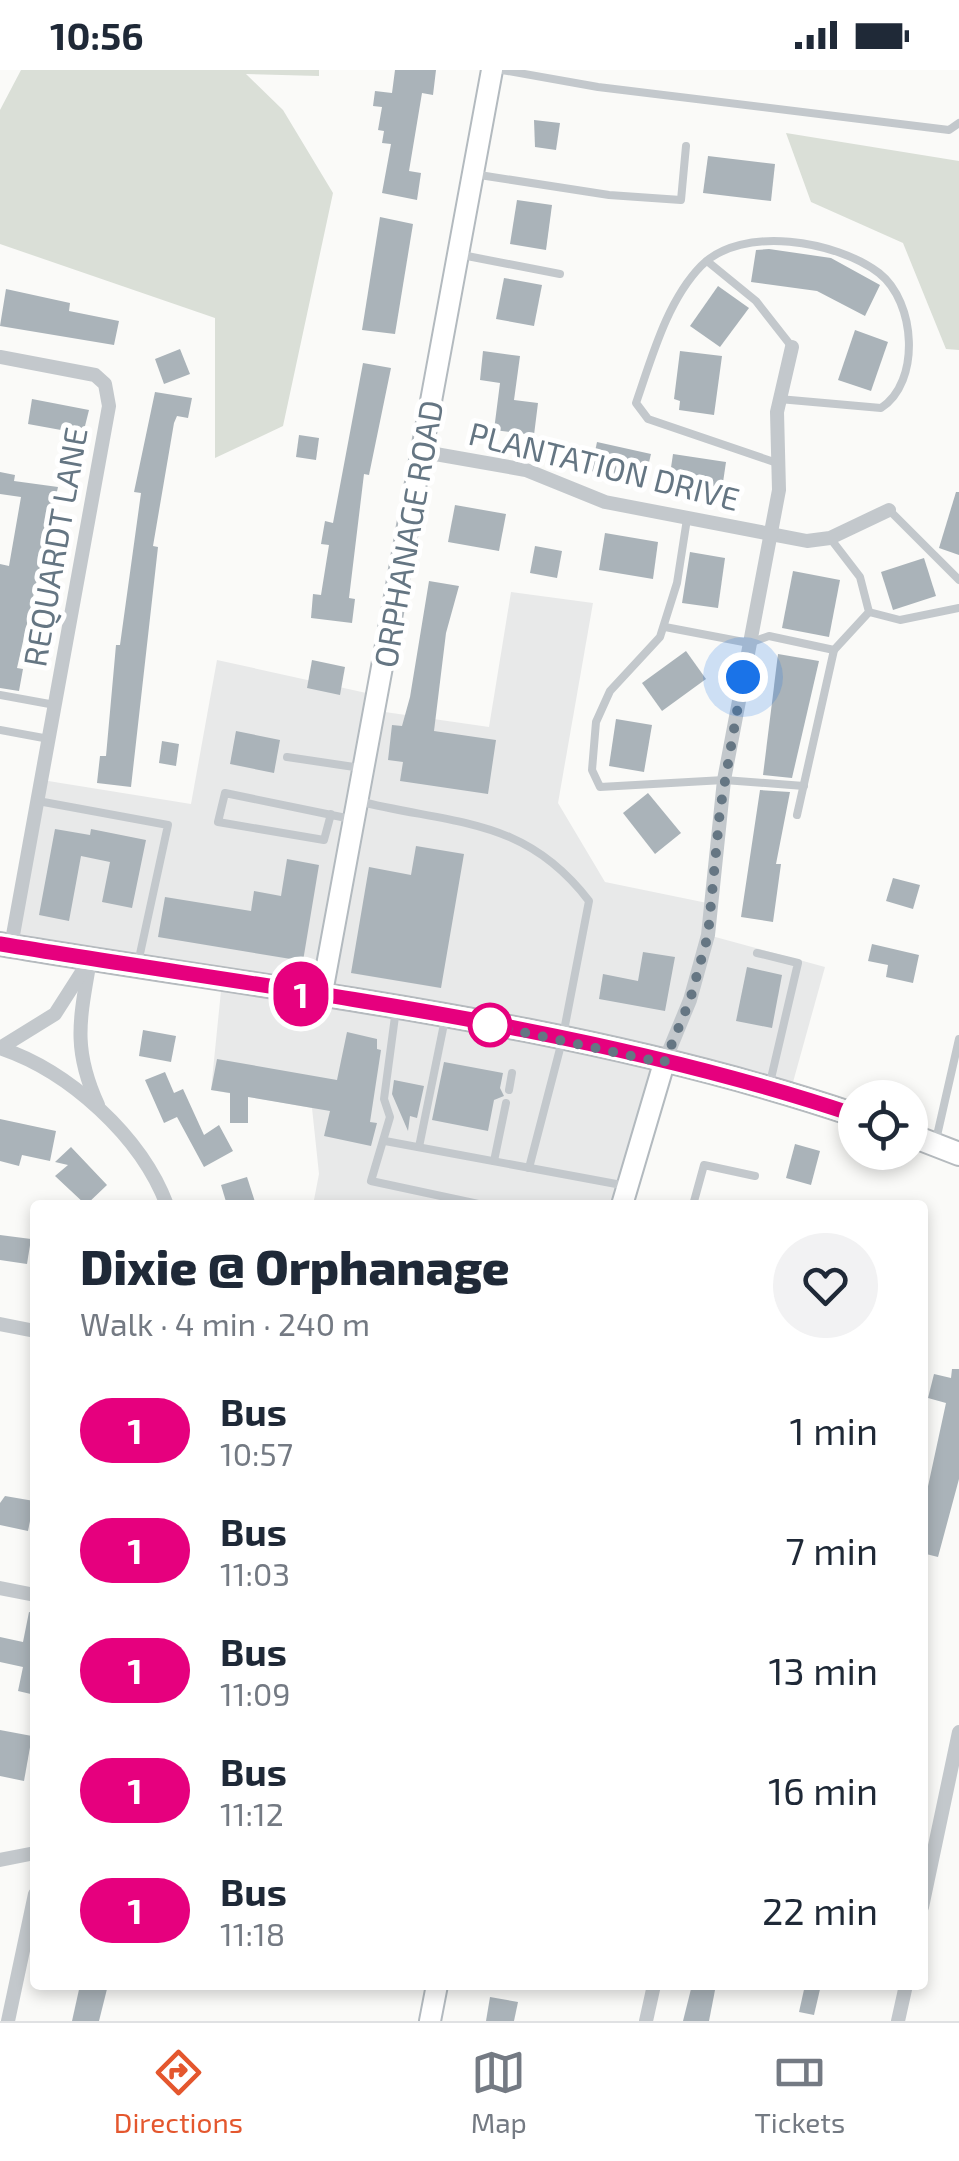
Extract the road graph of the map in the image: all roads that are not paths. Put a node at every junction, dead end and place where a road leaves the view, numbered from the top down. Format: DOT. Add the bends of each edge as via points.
graph roads {
  1 [pos="492,70"];
  2 [pos="502,70"];
  3 [pos="959,123"];
  4 [pos="686,146"];
  5 [pos="473,174"];
  6 [pos="459,254"];
  7 [pos="707,260"];
  8 [pos="560,274"];
  9 [pos="792,347"];
  10 [pos="0,356"];
  11 [pos="780,398"];
  12 [pos="424,452"];
  13 [pos="781,464"];
  14 [pos="889,510"];
  15 [pos="687,519"];
  16 [pos="770,536"];
  17 [pos="830,538"];
  18 [pos="959,580"];
  19 [pos="959,608"];
  20 [pos="869,612"];
  21 [pos="665,627"];
  22 [pos="749,643"];
  23 [pos="834,650"];
  24 [pos="0,695"];
  25 [pos="55,706"];
  26 [pos="0,730"];
  27 [pos="49,739"];
  28 [pos="286,757"];
  29 [pos="365,769"];
  30 [pos="724,780"];
  31 [pos="804,786"];
  32 [pos="38,801"];
  33 [pos="357,811"];
  34 [pos="331,814"];
  35 [pos="798,815"];
  36 [pos="5,945"];
  37 [pos="758,953"];
  38 [pos="90,960"];
  39 [pos="137,968"];
  40 [pos="322,998"];
  41 [pos="396,1009"];
  42 [pos="445,1017"];
  43 [pos="959,1039"];
  44 [pos="562,1041"];
  45 [pos="0,1048"];
  46 [pos="664,1063"];
  47 [pos="512,1074"];
  48 [pos="769,1087"];
  49 [pos="509,1090"];
  50 [pos="506,1103"];
  51 [pos="838,1109"];
  52 [pos="100,1111"];
  53 [pos="385,1141"];
  54 [pos="928,1141"];
  55 [pos="935,1144"];
  56 [pos="419,1147"];
  57 [pos="959,1154"];
  58 [pos="494,1161"];
  59 [pos="529,1168"];
  60 [pos="756,1176"];
  61 [pos="624,1195"];
  62 [pos="164,1200"];
  63 [pos="460,1200"];
  64 [pos="694,1200"];
  65 [pos="0,1324"];
  66 [pos="30,1330"];
  67 [pos="0,1588"];
  68 [pos="30,1594"];
  69 [pos="959,1732"];
  70 [pos="30,1854"];
  71 [pos="0,1860"];
  72 [pos="928,1878"];
  73 [pos="30,1918"];
  74 [pos="436,1990"];
  75 [pos="653,1990"];
  76 [pos="905,1990"];
  77 [pos="8,2021"];
  78 [pos="430,2021"];
  79 [pos="646,2021"];
  80 [pos="898,2021"];
  1 -- 5 [label="main road, ORPHANAGE ROAD"];
  2 -- 3 [label="lane" via="949,130"];
  4 -- 5 [label="lane" via="680,200"];
  5 -- 6 [label="main road, ORPHANAGE ROAD"];
  6 -- 8 [label="lane"];
  6 -- 12 [label="main road, ORPHANAGE ROAD"];
  7 -- 9 [label="lane" via="756,301"];
  7 -- 11 [label="lane" via="748,242 793,242 856,260 887,281 903,318 909,357 902,387 890,402 882,408"];
  7 -- 13 [label="lane" via="682,291 636,402 640,413"];
  9 -- 11 [label="street"];
  10 -- 25 [label="street, REQUARDT LANE" via="95,375 108,392"];
  11 -- 13 [label="street"];
  12 -- 15 [label="street, PLANTATION DRIVE" via="526,470 605,502"];
  12 -- 29 [label="main road, ORPHANAGE ROAD"];
  13 -- 16 [label="street"];
  14 -- 17 [label="street"];
  14 -- 18 [label="lane"];
  15 -- 16 [label="street, PLANTATION DRIVE"];
  15 -- 21 [label="lane"];
  16 -- 17 [label="street, PLANTATION DRIVE"];
  16 -- 22 [label="street"];
  17 -- 20 [label="lane" via="860,578"];
  19 -- 20 [label="lane" via="900,620"];
  20 -- 23 [label="lane"];
  21 -- 22 [label="lane"];
  21 -- 30 [label="lane" via="610,691 596,722 592,770 600,787"];
  22 -- 23 [label="lane" via="769,636"];
  22 -- 30 [label="street"];
  23 -- 31 [label="lane"];
  24 -- 25 [label="lane"];
  25 -- 27 [label="street, REQUARDT LANE"];
  26 -- 27 [label="lane"];
  27 -- 32 [label="street, REQUARDT LANE"];
  28 -- 29 [label="lane"];
  29 -- 33 [label="main road, ORPHANAGE ROAD"];
  30 -- 31 [label="lane"];
  30 -- 46 [label="street" via="708,935"];
  31 -- 35 [label="lane"];
  32 -- 36 [label="street, REQUARDT LANE"];
  32 -- 39 [label="lane" via="168,826"];
  33 -- 34 [label="lane"];
  33 -- 40 [label="main road, ORPHANAGE ROAD"];
  33 -- 44 [label="lane" via="512,836 572,880 588,901"];
  34 -- 34 [label="lane" via="324,840 218,822 222,795"];
  36 -- 38 [label="main road"];
  37 -- 48 [label="lane" via="798,963"];
  38 -- 39 [label="main road"];
  38 -- 45 [label="street" via="55,1014"];
  38 -- 52 [label="street" via="79,1022 81,1068"];
  39 -- 40 [label="main road"];
  40 -- 41 [label="main road"];
  41 -- 42 [label="main road"];
  41 -- 53 [label="lane"];
  42 -- 44 [label="main road"];
  42 -- 56 [label="lane"];
  43 -- 55 [label="lane"];
  44 -- 46 [label="main road"];
  44 -- 59 [label="lane"];
  45 -- 52 [label="street" via="44,1067"];
  46 -- 48 [label="main road"];
  46 -- 61 [label="main road"];
  47 -- 49 [label="lane"];
  48 -- 51 [label="main road"];
  50 -- 58 [label="lane"];
  52 -- 62 [label="street" via="143,1162"];
  53 -- 56 [label="lane"];
  53 -- 63 [label="lane" via="371,1181"];
  54 -- 55 [label="main road"];
  55 -- 57 [label="main road"];
  56 -- 58 [label="lane"];
  58 -- 59 [label="lane"];
  59 -- 61 [label="lane"];
  60 -- 64 [label="lane" via="704,1165"];
  65 -- 66 [label="street"];
  67 -- 68 [label="street"];
  69 -- 72 [label="street"];
  70 -- 71 [label="street"];
  73 -- 77 [label="street"];
  74 -- 78 [label="main road"];
  75 -- 79 [label="street"];
  76 -- 80 [label="street"];
}
